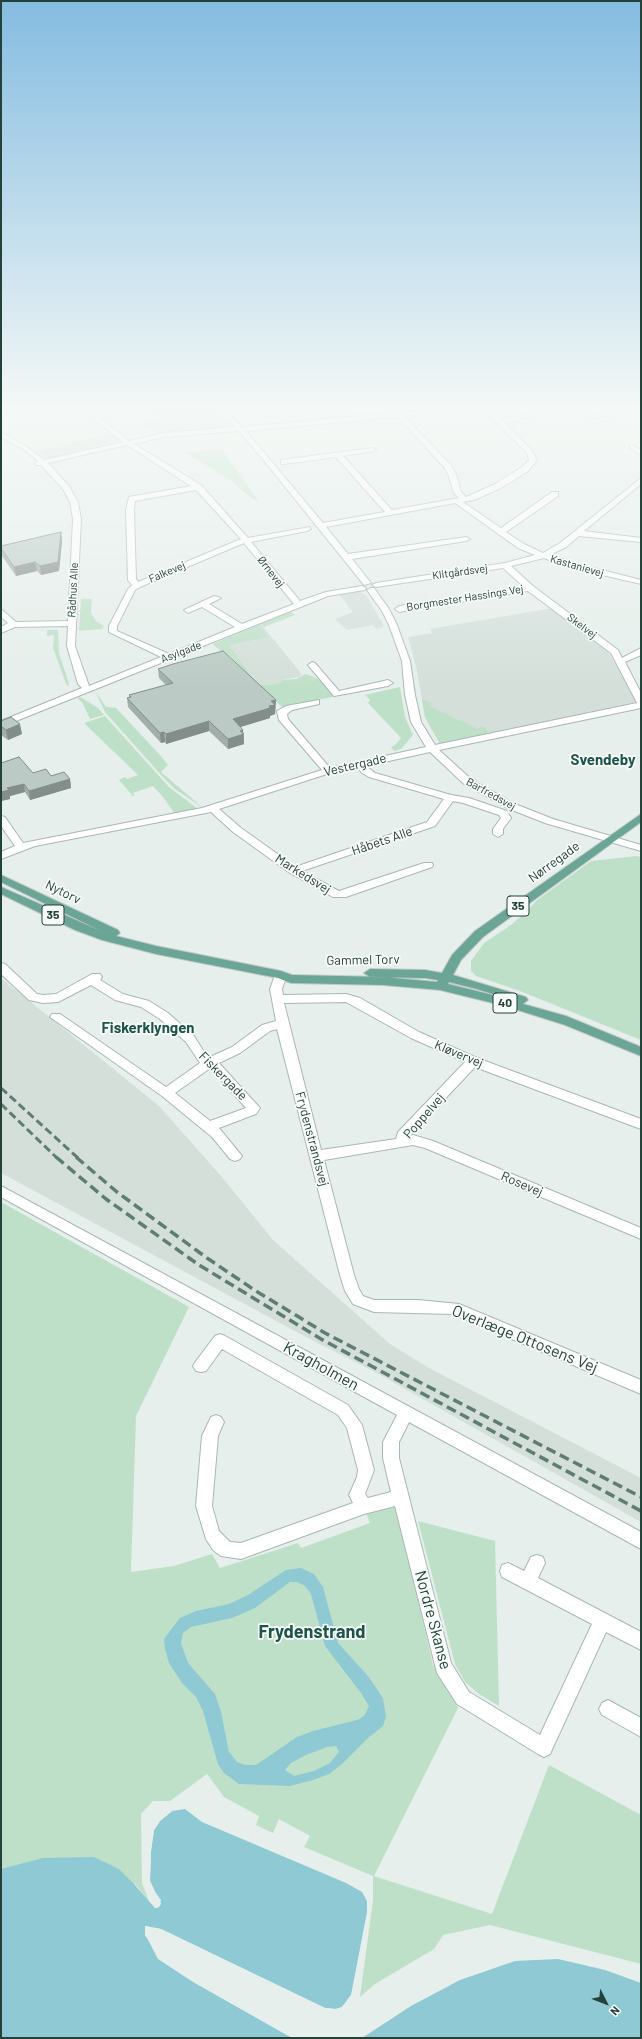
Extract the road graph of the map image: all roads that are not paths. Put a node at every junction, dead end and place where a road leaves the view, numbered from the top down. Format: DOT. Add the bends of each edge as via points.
graph roads {
  1 [pos="73,499"];
  2 [pos="132,499"];
  3 [pos="209,499"];
  4 [pos="299,499"];
  5 [pos="378,499"];
  6 [pos="548,499"];
  7 [pos="618,499"];
  8 [pos="461,500"];
  9 [pos="391,514"];
  10 [pos="321,526"];
  11 [pos="307,529"];
  12 [pos="500,532"];
  13 [pos="577,533"];
  14 [pos="246,540"];
  15 [pos="466,540"];
  16 [pos="641,540"];
  17 [pos="543,556"];
  18 [pos="346,557"];
  19 [pos="505,565"];
  20 [pos="641,582"];
  21 [pos="137,585"];
  22 [pos="369,586"];
  23 [pos="530,588"];
  24 [pos="217,598"];
  25 [pos="203,604"];
  26 [pos="299,605"];
  27 [pos="399,609"];
  28 [pos="188,610"];
  29 [pos="1,612"];
  30 [pos="71,623"];
  31 [pos="14,624"];
  32 [pos="242,628"];
  33 [pos="1,630"];
  34 [pos="641,651"];
  35 [pos="168,657"];
  36 [pos="620,661"];
  37 [pos="312,664"];
  38 [pos="388,683"];
  39 [pos="88,689"];
  40 [pos="316,702"];
  41 [pos="641,702"];
  42 [pos="641,705"];
  43 [pos="1,724"];
  44 [pos="432,748"];
  45 [pos="360,764"];
  46 [pos="328,771"];
  47 [pos="483,791"];
  48 [pos="450,798"];
  49 [pos="465,800"];
  50 [pos="213,809"];
  51 [pos="641,817"];
  52 [pos="1,819"];
  53 [pos="498,834"];
  54 [pos="610,839"];
  55 [pos="21,847"];
  56 [pos="641,848"];
  57 [pos="1,856"];
  58 [pos="1,865"];
  59 [pos="428,865"];
  60 [pos="302,868"];
  61 [pos="1,878"];
  62 [pos="1,890"];
  63 [pos="109,934"];
  64 [pos="1,967"];
  65 [pos="281,975"];
  66 [pos="443,981"];
  67 [pos="278,999"];
  68 [pos="56,1017"];
  69 [pos="282,1023"];
  70 [pos="641,1052"];
  71 [pos="473,1061"];
  72 [pos="209,1063"];
  73 [pos="166,1093"];
  74 [pos="641,1124"];
  75 [pos="209,1127"];
  76 [pos="402,1143"];
  77 [pos="235,1156"];
  78 [pos="317,1156"];
  79 [pos="1,1191"];
  80 [pos="641,1234"];
  81 [pos="358,1300"];
  82 [pos="201,1366"];
  83 [pos="641,1387"];
  84 [pos="406,1412"];
  85 [pos="216,1422"];
  86 [pos="401,1497"];
  87 [pos="364,1507"];
  88 [pos="641,1541"];
  89 [pos="537,1564"];
  90 [pos="508,1571"];
  91 [pos="528,1581"];
  92 [pos="602,1620"];
  93 [pos="641,1641"];
  94 [pos="608,1709"];
  95 [pos="640,1723"];
  1 -- 30 [label="street, Rådhus Alle" via="77,509"];
  2 -- 21 [label="street" via="132,580"];
  3 -- 14 [label="street, Ørnevej"];
  4 -- 10 [label="street, Barfredsvej"];
  5 -- 9 [label="street"];
  6 -- 12 [label="street"];
  7 -- 13 [label="street, Klitgårdsvej"];
  8 -- 9 [label="street"];
  8 -- 12 [label="street, Kastanievej"];
  9 -- 10 [label="street"];
  10 -- 18 [label="street, Barfredsvej"];
  11 -- 14 [label="street, Falkevej"];
  12 -- 17 [label="street, Kastanievej"];
  13 -- 16 [label="street"];
  13 -- 17 [label="street, Klitgårdsvej" via="563,545"];
  14 -- 21 [label="street, Falkevej"];
  14 -- 26 [label="street, Ørnevej"];
  15 -- 18 [label="street"];
  17 -- 19 [label="street, Klitgårdsvej"];
  17 -- 20 [label="street, Kastanievej" via="576,567"];
  18 -- 22 [label="street, Barfredsvej"];
  19 -- 22 [label="street, Klitgårdsvej"];
  19 -- 23 [label="street, Skelvej"];
  21 -- 35 [label="street, Falkevej" via="132,589 112,632"];
  22 -- 26 [label="street, Asylgade" via="336,591"];
  22 -- 44 [label="street, Barfredsvej" via="386,611 397,635 406,661 416,722"];
  23 -- 27 [label="street, Borgmester Hassings Vej"];
  23 -- 36 [label="street, Skelvej" via="615,652"];
  24 -- 25 [label="street"];
  25 -- 28 [label="street"];
  25 -- 32 [label="street"];
  26 -- 32 [label="street, Asylgade"];
  29 -- 31 [label="street"];
  30 -- 31 [label="street"];
  30 -- 39 [label="street, Rådhus Alle" via="74,658 83,684"];
  31 -- 33 [label="street"];
  32 -- 35 [label="street, Asylgade"];
  34 -- 36 [label="street"];
  35 -- 39 [label="street, Asylgade"];
  36 -- 41 [label="street, Skelvej"];
  37 -- 38 [label="street" via="337,694"];
  39 -- 43 [label="street, Asylgade"];
  40 -- 46 [label="street" via="290,708 282,714 284,720"];
  42 -- 44 [label="street, Vestergade"];
  44 -- 45 [label="street, Vestergade"];
  44 -- 47 [label="street, Barfredsvej" via="458,774"];
  45 -- 46 [label="street, Vestergade"];
  45 -- 48 [label="street" via="372,776"];
  46 -- 50 [label="street, Vestergade"];
  47 -- 49 [label="street"];
  47 -- 54 [label="street, Barfredsvej" via="532,815"];
  48 -- 49 [label="street"];
  48 -- 60 [label="street, Håbets Alle" via="431,824"];
  49 -- 53 [label="street" via="505,815"];
  50 -- 55 [label="street, Vestergade"];
  50 -- 59 [label="street, Markedsvej" via="294,872 337,895"];
  51 -- 54 [label="main road, Nørregade / 35"];
  52 -- 55 [label="street"];
  54 -- 56 [label="street, Barfredsvej"];
  54 -- 66 [label="main road, Nørregade / 35" via="479,934 464,948"];
  55 -- 57 [label="street"];
  55 -- 58 [label="street" via="14,856"];
  61 -- 63 [label="main road, Nytorv / 35"];
  62 -- 63 [label="main road, Nytorv / 35" via="46,913"];
  63 -- 65 [label="main road, Gammel Torv / 35" via="136,944 233,967"];
  64 -- 72 [label="street, Fiskergade" via="28,994 43,999 58,998 94,979 119,997 145,1004 164,1016 190,1039 202,1058"];
  65 -- 66 [label="main road, Gammel Torv / 35" via="298,980"];
  65 -- 67 [label="street, Frydenstrandsvej" via="276,989"];
  66 -- 70 [label="main road, 40" via="513,996"];
  67 -- 69 [label="street, Frydenstrandsvej"];
  67 -- 71 [label="street, Kløvervej" via="346,998 356,1001 415,1035"];
  68 -- 73 [label="street"];
  69 -- 72 [label="street" via="266,1028 236,1050"];
  69 -- 78 [label="street, Frydenstrandsvej"];
  71 -- 74 [label="street, Kløvervej"];
  71 -- 76 [label="street, Poppelvej" via="403,1135"];
  72 -- 73 [label="street"];
  72 -- 75 [label="street, Fiskergade" via="217,1068 254,1108"];
  73 -- 75 [label="street"];
  75 -- 77 [label="street"];
  76 -- 78 [label="street, Poppelvej"];
  76 -- 80 [label="street, Rosevej" via="413,1140 428,1144"];
  78 -- 81 [label="street, Frydenstrandsvej" via="347,1275"];
  79 -- 84 [label="street, Kragholmen"];
  81 -- 83 [label="street, Overlæge Ottosens Vej" via="374,1306 454,1308"];
  82 -- 87 [label="street" via="220,1340 343,1410 354,1425 366,1470 357,1495"];
  84 -- 86 [label="street, Nordre Skanse" via="391,1442 391,1458"];
  84 -- 88 [label="street, Kragholmen"];
  85 -- 87 [label="street" via="210,1436 204,1506 212,1534 218,1544 227,1550 241,1550"];
  86 -- 87 [label="street"];
  86 -- 92 [label="street, Nordre Skanse" via="443,1667 463,1698 544,1748"];
  89 -- 91 [label="street"];
  90 -- 91 [label="street"];
  91 -- 92 [label="street"];
  92 -- 93 [label="street"];
  94 -- 95 [label="street"];
}
